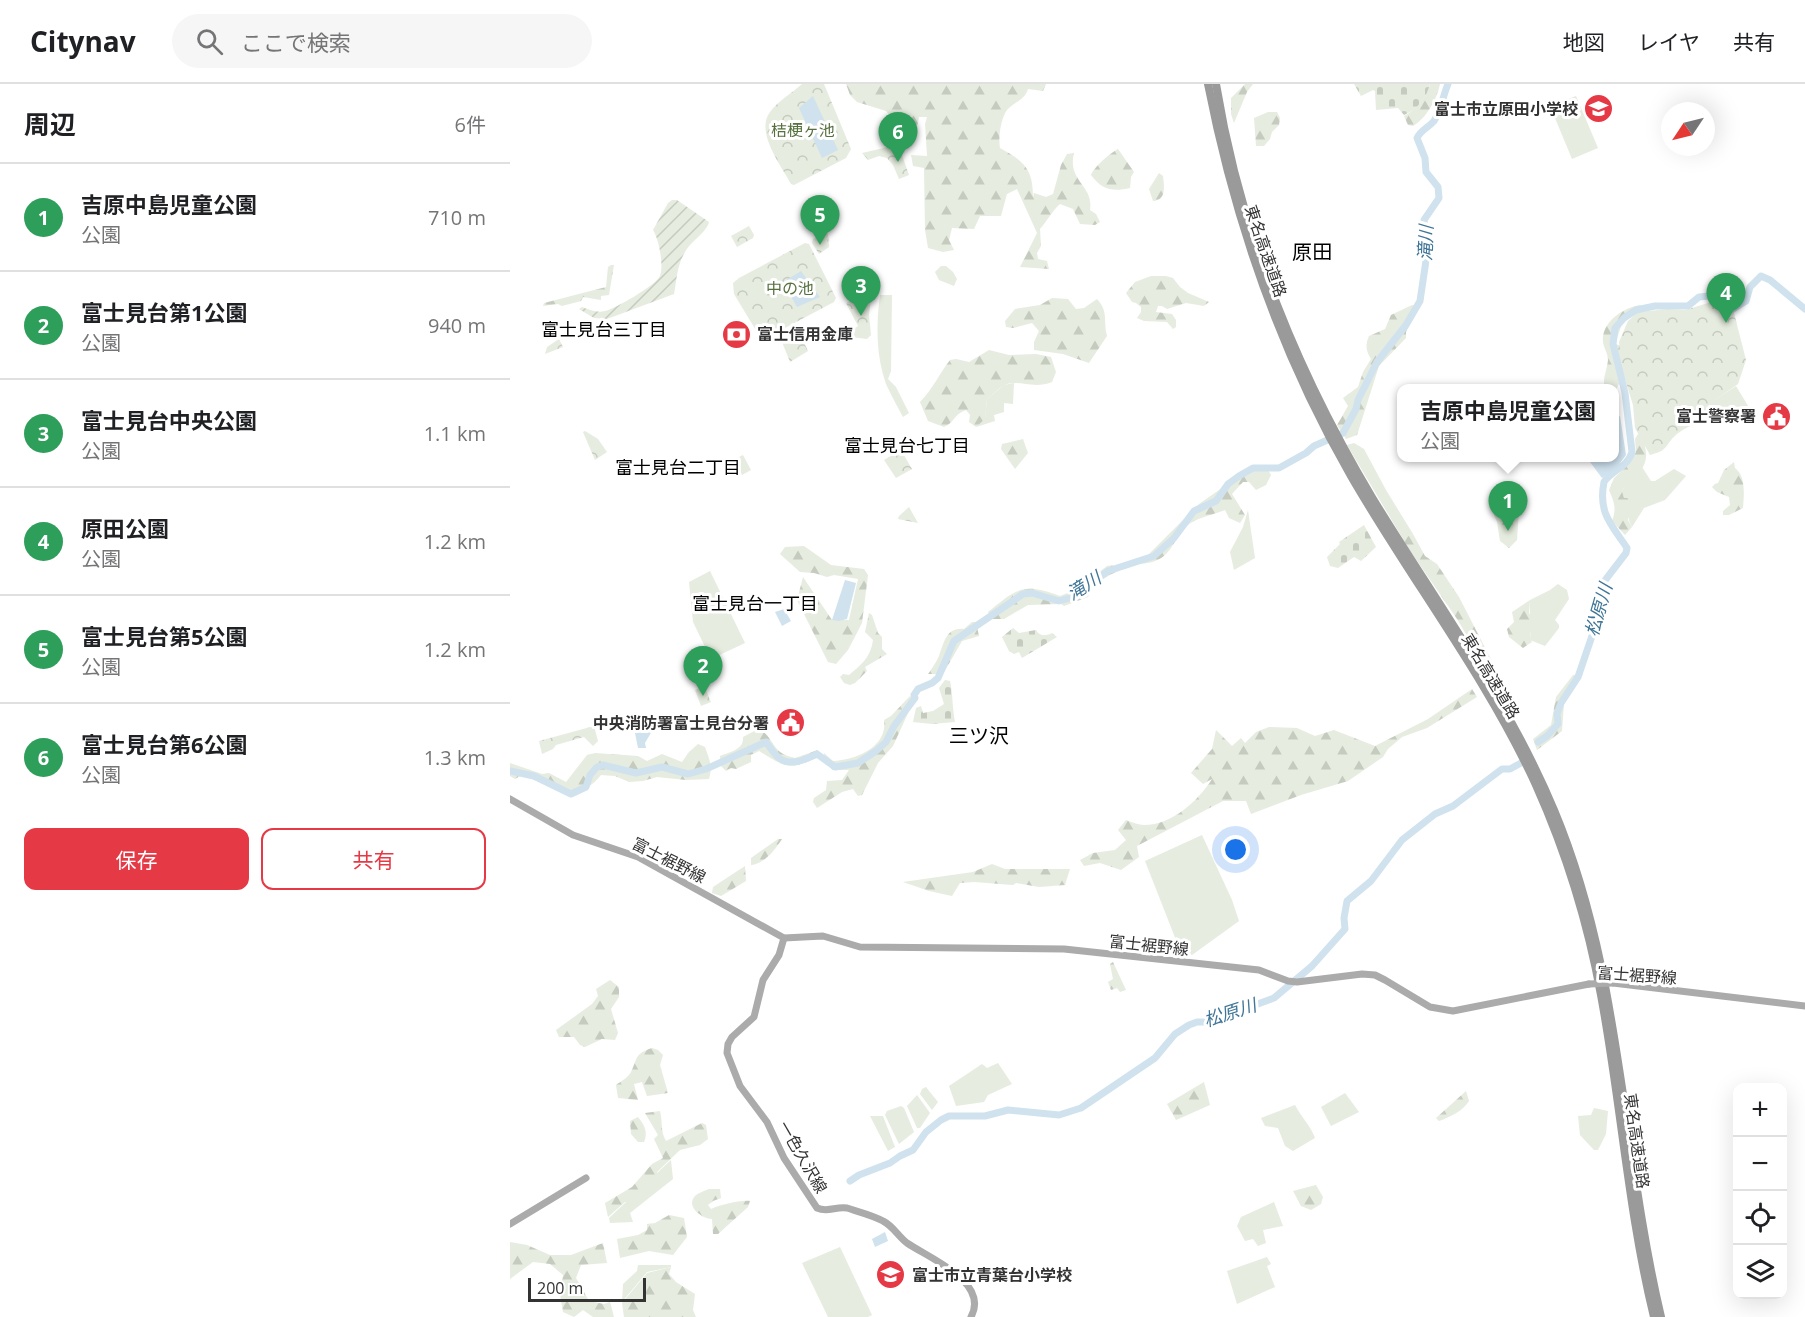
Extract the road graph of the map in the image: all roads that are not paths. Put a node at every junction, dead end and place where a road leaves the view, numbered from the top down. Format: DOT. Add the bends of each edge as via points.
graph roads {
  1 [pos="1208,84"];
  2 [pos="1216,84"];
  3 [pos="1330,430"];
  4 [pos="1341,449"];
  5 [pos="510,799"];
  6 [pos="784,938"];
  7 [pos="1805,1006"];
  8 [pos="586,1178"];
  9 [pos="510,1224"];
  10 [pos="971,1317"];
  11 [pos="1654,1317"];
  12 [pos="1661,1317"];
  1 -- 3 [label="highway, 東名高速道路" via="1235,203 1258,274 1297,372"];
  2 -- 3 [label="highway, 東名高速道路" via="1239,190 1264,269"];
  3 -- 4 [label="highway, 東名高速道路"];
  4 -- 11 [label="highway, 東名高速道路" via="1357,485 1504,722 1562,850 1600,991 1634,1220"];
  4 -- 12 [label="highway, 東名高速道路" via="1510,718 1542,781 1569,848 1607,990 1641,1218"];
  5 -- 6 [label="main road, 富士裾野線" via="573,836 638,857"];
  6 -- 7 [label="main road, 富士裾野線, bridge" via="823,936 860,947 1061,949 1259,970 1297,982 1375,975 1425,1005 1452,1011 1613,983"];
  6 -- 10 [label="main road, 一色久沢線" via="779,955 763,980 754,1017 728,1044 740,1086 767,1122 790,1168 817,1208 848,1208 887,1223 907,1243 964,1281 975,1300"];
  8 -- 9 [label="main road"];
}
